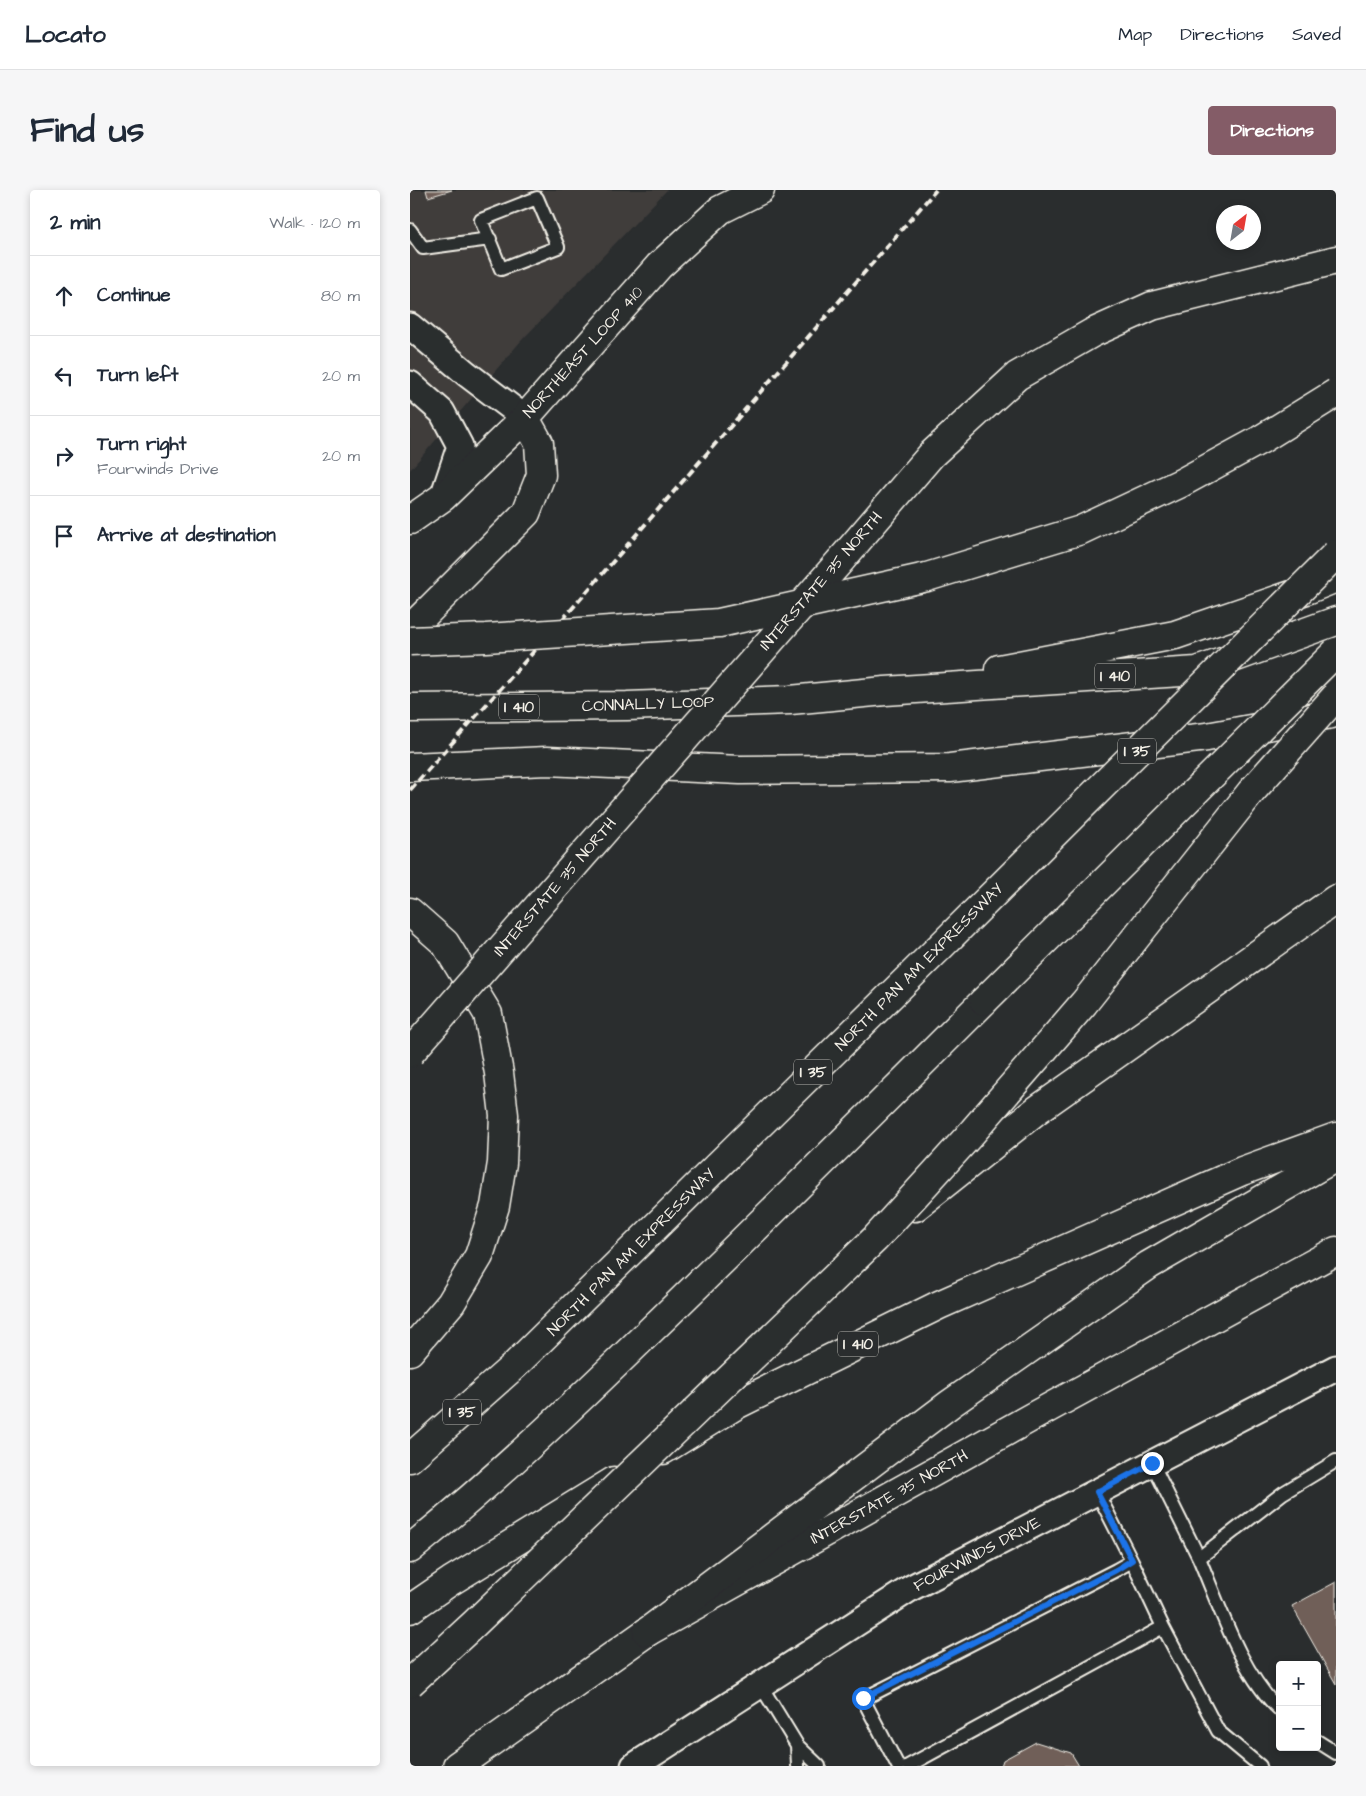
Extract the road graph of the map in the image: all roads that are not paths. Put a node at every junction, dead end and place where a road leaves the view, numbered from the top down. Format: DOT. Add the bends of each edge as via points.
graph roads {
  1 [pos="760,190"];
  2 [pos="410,230"];
  3 [pos="490,239"];
  4 [pos="1336,260"];
  5 [pos="410,326"];
  6 [pos="410,384"];
  7 [pos="1336,393"];
  8 [pos="525,418"];
  9 [pos="443,497"];
  10 [pos="410,520"];
  11 [pos="1336,554"];
  12 [pos="1336,578"];
  13 [pos="410,600"];
  14 [pos="410,606"];
  15 [pos="1336,621"];
  16 [pos="410,629"];
  17 [pos="410,641"];
  18 [pos="1336,652"];
  19 [pos="885,691"];
  20 [pos="1336,696"];
  21 [pos="410,699"];
  22 [pos="627,706"];
  23 [pos="410,708"];
  24 [pos="1336,714"];
  25 [pos="410,767"];
  26 [pos="1336,899"];
  27 [pos="410,912"];
  28 [pos="410,1053"];
  29 [pos="1336,1137"];
  30 [pos="1336,1157"];
  31 [pos="875,1239"];
  32 [pos="1336,1251"];
  33 [pos="451,1303"];
  34 [pos="410,1337"];
  35 [pos="410,1351"];
  36 [pos="1336,1368"];
  37 [pos="410,1458"];
  38 [pos="1336,1461"];
  39 [pos="1152,1463"];
  40 [pos="1097,1492"];
  41 [pos="410,1549"];
  42 [pos="1199,1558"];
  43 [pos="1132,1560"];
  44 [pos="410,1609"];
  45 [pos="1163,1626"];
  46 [pos="647,1632"];
  47 [pos="410,1683"];
  48 [pos="761,1686"];
  49 [pos="1276,1706"];
  50 [pos="1321,1744"];
  51 [pos="797,1745"];
  52 [pos="1336,1753"];
  53 [pos="457,1766"];
  54 [pos="634,1766"];
  55 [pos="798,1766"];
  56 [pos="819,1766"];
  57 [pos="898,1766"];
  58 [pos="908,1766"];
  59 [pos="1260,1766"];
  1 -- 8 [label="main road, NORTHEAST LOOP 410" via="720,210 659,266"];
  2 -- 3 [label="lane" via="423,248"];
  3 -- 3 [label="lane" via="501,269 558,247 537,198 481,220"];
  4 -- 28 [label="main road, INTERSTATE 35 NORTH, bridge" via="1152,306 1092,333 1017,376 932,454"];
  5 -- 8 [label="street"];
  6 -- 9 [label="street" via="442,412 460,446"];
  7 -- 17 [label="main road, bridge" via="1181,483 1081,530 927,577 719,623"];
  8 -- 9 [label="main road, NORTHEAST LOOP 410"];
  8 -- 16 [label="main road" via="539,442 541,475 526,513"];
  9 -- 10 [label="main road, NORTHEAST LOOP 410"];
  11 -- 37 [label="main road, NORTH PAN AM EXPRESSWAY / I 35, bridge" via="514,1366"];
  12 -- 19 [label="main road" via="1174,636"];
  13 -- 14 [label="main road"];
  15 -- 19 [label="main road, I 410" via="1197,671"];
  18 -- 41 [label="main road, bridge" via="552,1426"];
  19 -- 22 [label="main road, CONNALLY LOOP / I 410" via="790,700"];
  20 -- 31 [label="main road, bridge" via="1245,799 1084,1003"];
  21 -- 22 [label="main road"];
  22 -- 23 [label="main road, CONNALLY LOOP / I 410"];
  24 -- 25 [label="main road" via="1207,737 950,768 740,770 547,761"];
  26 -- 31 [label="main road, bridge" via="1037,1110"];
  27 -- 33 [label="main road" via="445,943 488,1014 504,1106 502,1163 495,1206 479,1256"];
  29 -- 44 [label="main road, I 410" via="1242,1171 939,1304 736,1405"];
  30 -- 46 [label="main road" via="1142,1271 950,1404"];
  31 -- 47 [label="main road, bridge"];
  32 -- 46 [label="main road, INTERSTATE 35 NORTH"];
  33 -- 34 [label="main road"];
  33 -- 35 [label="main road"];
  36 -- 39 [label="street, FOURWINDS DRIVE"];
  38 -- 42 [label="lane" via="1283,1493"];
  39 -- 40 [label="street, FOURWINDS DRIVE"];
  39 -- 42 [label="lane"];
  40 -- 43 [label="lane"];
  40 -- 48 [label="street, FOURWINDS DRIVE" via="911,1588"];
  42 -- 49 [label="lane" via="1245,1663"];
  43 -- 45 [label="lane"];
  43 -- 57 [label="lane" via="863,1698"];
  45 -- 58 [label="lane"];
  45 -- 59 [label="lane" via="1218,1732"];
  46 -- 53 [label="main road, INTERSTATE 35 NORTH"];
  48 -- 51 [label="lane"];
  48 -- 54 [label="street, FOURWINDS DRIVE"];
  50 -- 52 [label="lane"];
  51 -- 55 [label="lane"];
  51 -- 56 [label="lane"];
}
